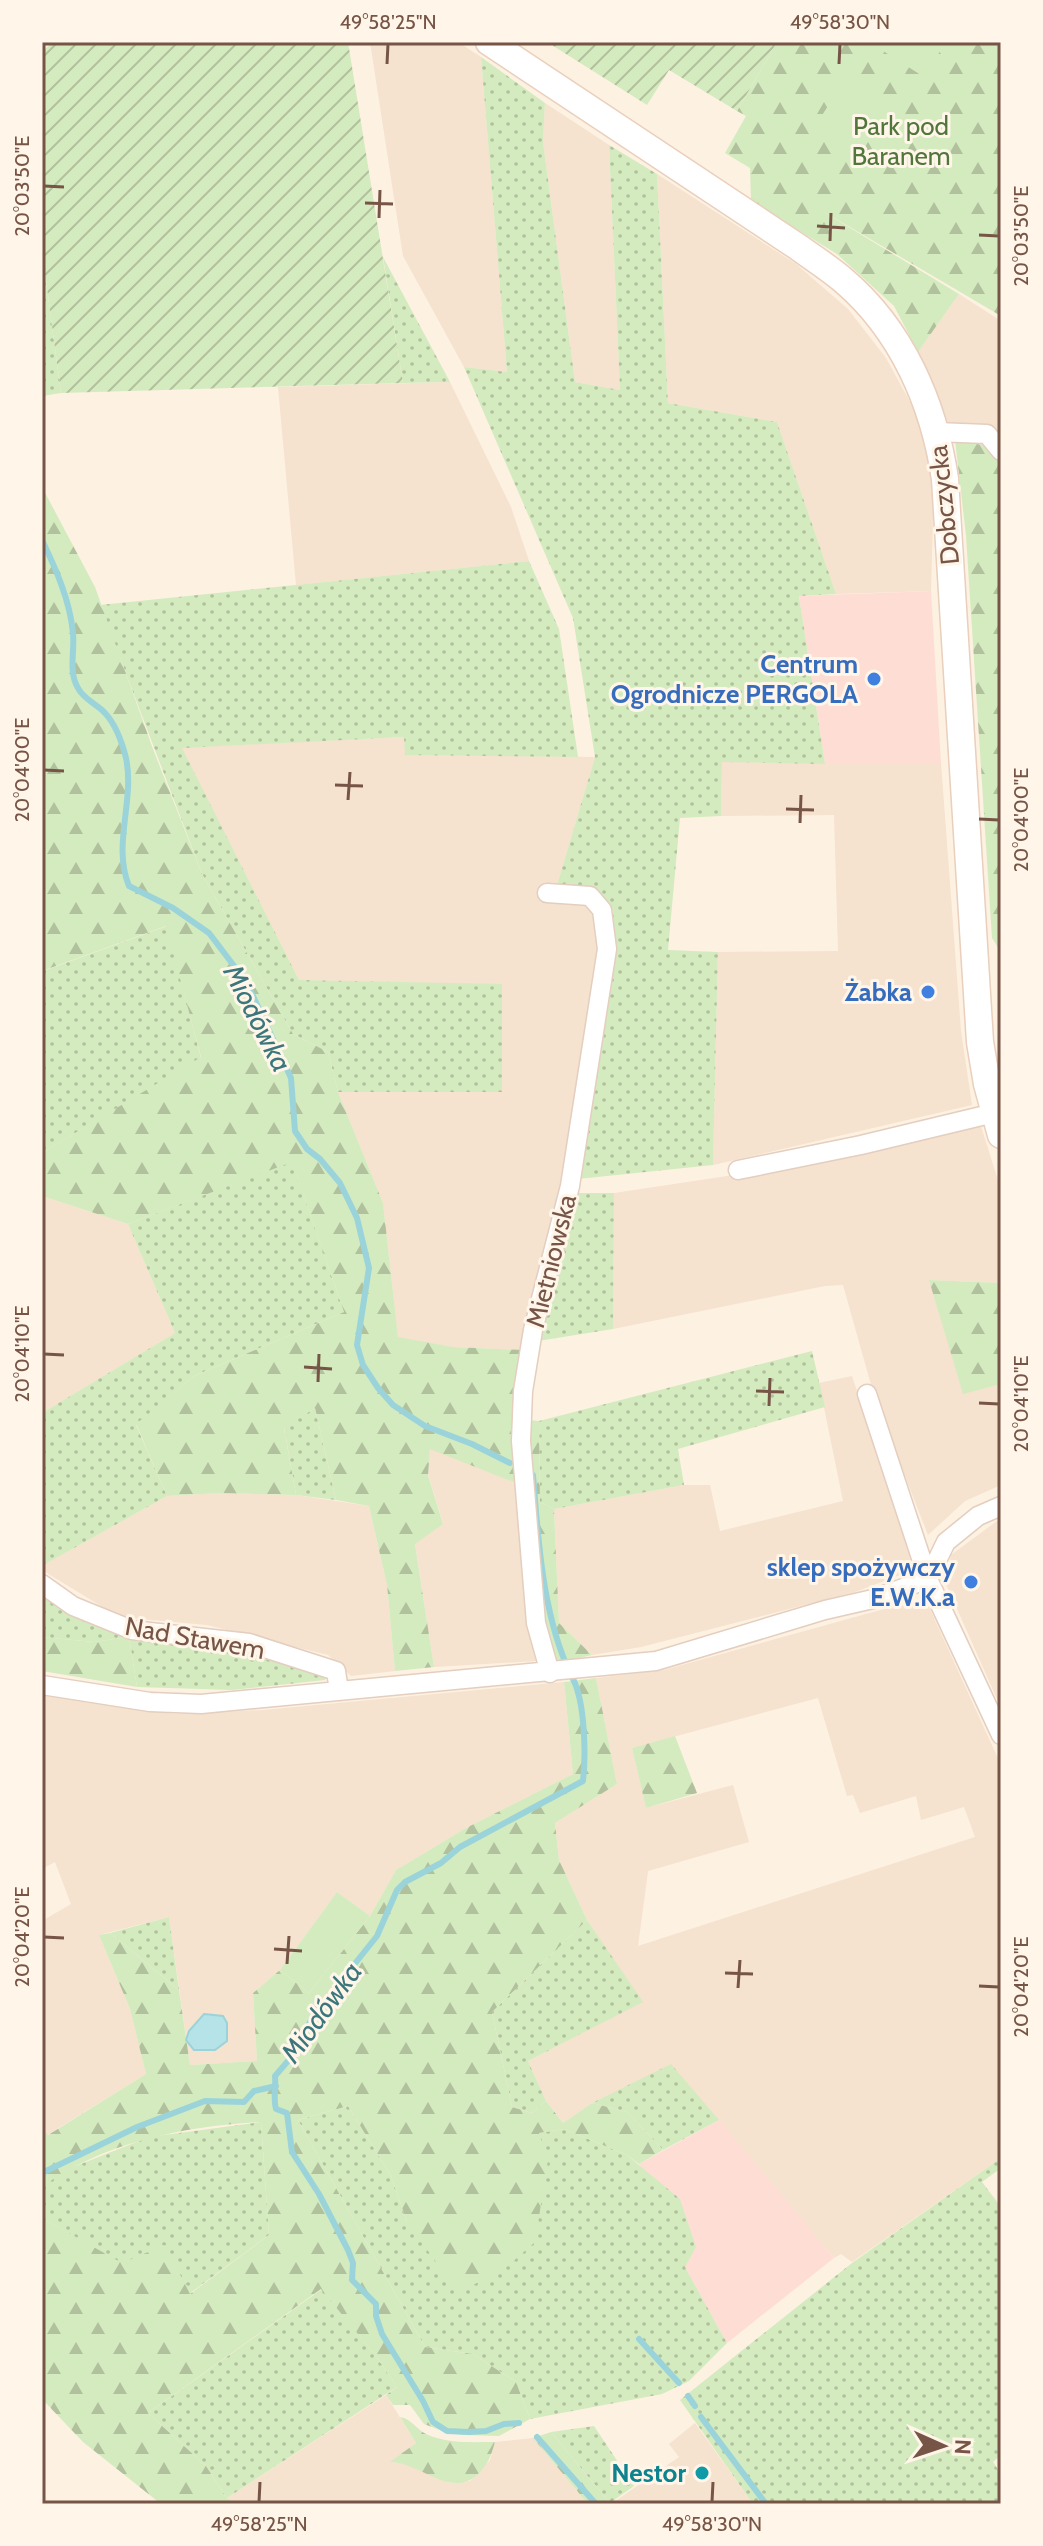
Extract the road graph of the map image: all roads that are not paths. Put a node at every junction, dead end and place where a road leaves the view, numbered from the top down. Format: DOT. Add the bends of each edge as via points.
graph roads {
  1 [pos="489,42"];
  2 [pos="936,432"];
  3 [pos="1001,451"];
  4 [pos="547,893"];
  5 [pos="998,1124"];
  6 [pos="738,1170"];
  7 [pos="867,1394"];
  8 [pos="1001,1506"];
  9 [pos="928,1579"];
  10 [pos="42,1584"];
  11 [pos="550,1673"];
  12 [pos="42,1685"];
  13 [pos="339,1691"];
  14 [pos="1001,1735"];
  1 -- 2 [label="main road, Dobczycka" via="844,280 899,347"];
  2 -- 3 [label="street" via="987,434"];
  2 -- 5 [label="main road, Dobczycka" via="946,494 978,1019"];
  4 -- 11 [label="street, Mietniowska" via="590,896 602,910 607,949 570,1186 523,1391 521,1441 536,1623"];
  5 -- 6 [label="street"];
  7 -- 9 [label="street"];
  8 -- 9 [label="street" via="978,1516 946,1542"];
  9 -- 11 [label="street" via="656,1661"];
  9 -- 14 [label="street"];
  10 -- 13 [label="street, Nad Stawem" via="73,1606 132,1630 249,1643 336,1671"];
  11 -- 13 [label="street"];
  12 -- 13 [label="street" via="150,1702 201,1704"];
}
